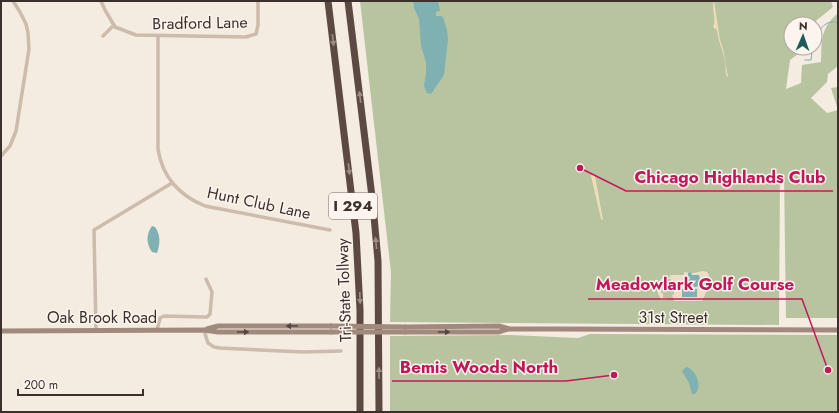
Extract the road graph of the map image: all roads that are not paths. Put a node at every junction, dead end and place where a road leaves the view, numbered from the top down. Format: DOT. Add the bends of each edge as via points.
graph roads {
  1 [pos="13,1"];
  2 [pos="101,1"];
  3 [pos="258,1"];
  4 [pos="328,1"];
  5 [pos="348,1"];
  6 [pos="114,25"];
  7 [pos="103,36"];
  8 [pos="158,36"];
  9 [pos="1,156"];
  10 [pos="172,183"];
  11 [pos="330,230"];
  12 [pos="206,279"];
  13 [pos="331,329"];
  14 [pos="96,330"];
  15 [pos="157,330"];
  16 [pos="204,330"];
  17 [pos="838,330"];
  18 [pos="1,331"];
  19 [pos="341,352"];
  20 [pos="360,412"];
  21 [pos="379,412"];
  1 -- 9 [label="street" via="26,25 29,49 16,131 11,145"];
  2 -- 6 [label="street"];
  3 -- 8 [label="street, Bradford Lane" via="256,34 246,37"];
  4 -- 20 [label="highway, Tri-State Tollway / I 294, one-way" via="356,233 360,310"];
  21 -- 5 [label="highway, Tri-State Tollway / I 294, one-way" via="378,261"];
  6 -- 7 [label="street"];
  6 -- 8 [label="street, Bradford Lane" via="136,35"];
  8 -- 10 [label="street, Hunt Club Lane" via="158,149 162,166"];
  10 -- 11 [label="street, Hunt Club Lane" via="187,197 205,206"];
  10 -- 14 [label="street" via="94,230"];
  12 -- 15 [label="street" via="212,292 210,314 207,317 164,316 160,318"];
  13 -- 16 [label="main road, Oak Brook Road" via="218,326"];
  13 -- 17 [label="main road, 31st Street, bridge" via="499,326 508,329"];
  14 -- 15 [label="main road, Oak Brook Road"];
  14 -- 18 [label="main road, Oak Brook Road"];
  15 -- 16 [label="main road, Oak Brook Road"];
  16 -- 19 [label="street" via="208,343 220,348"];
}
